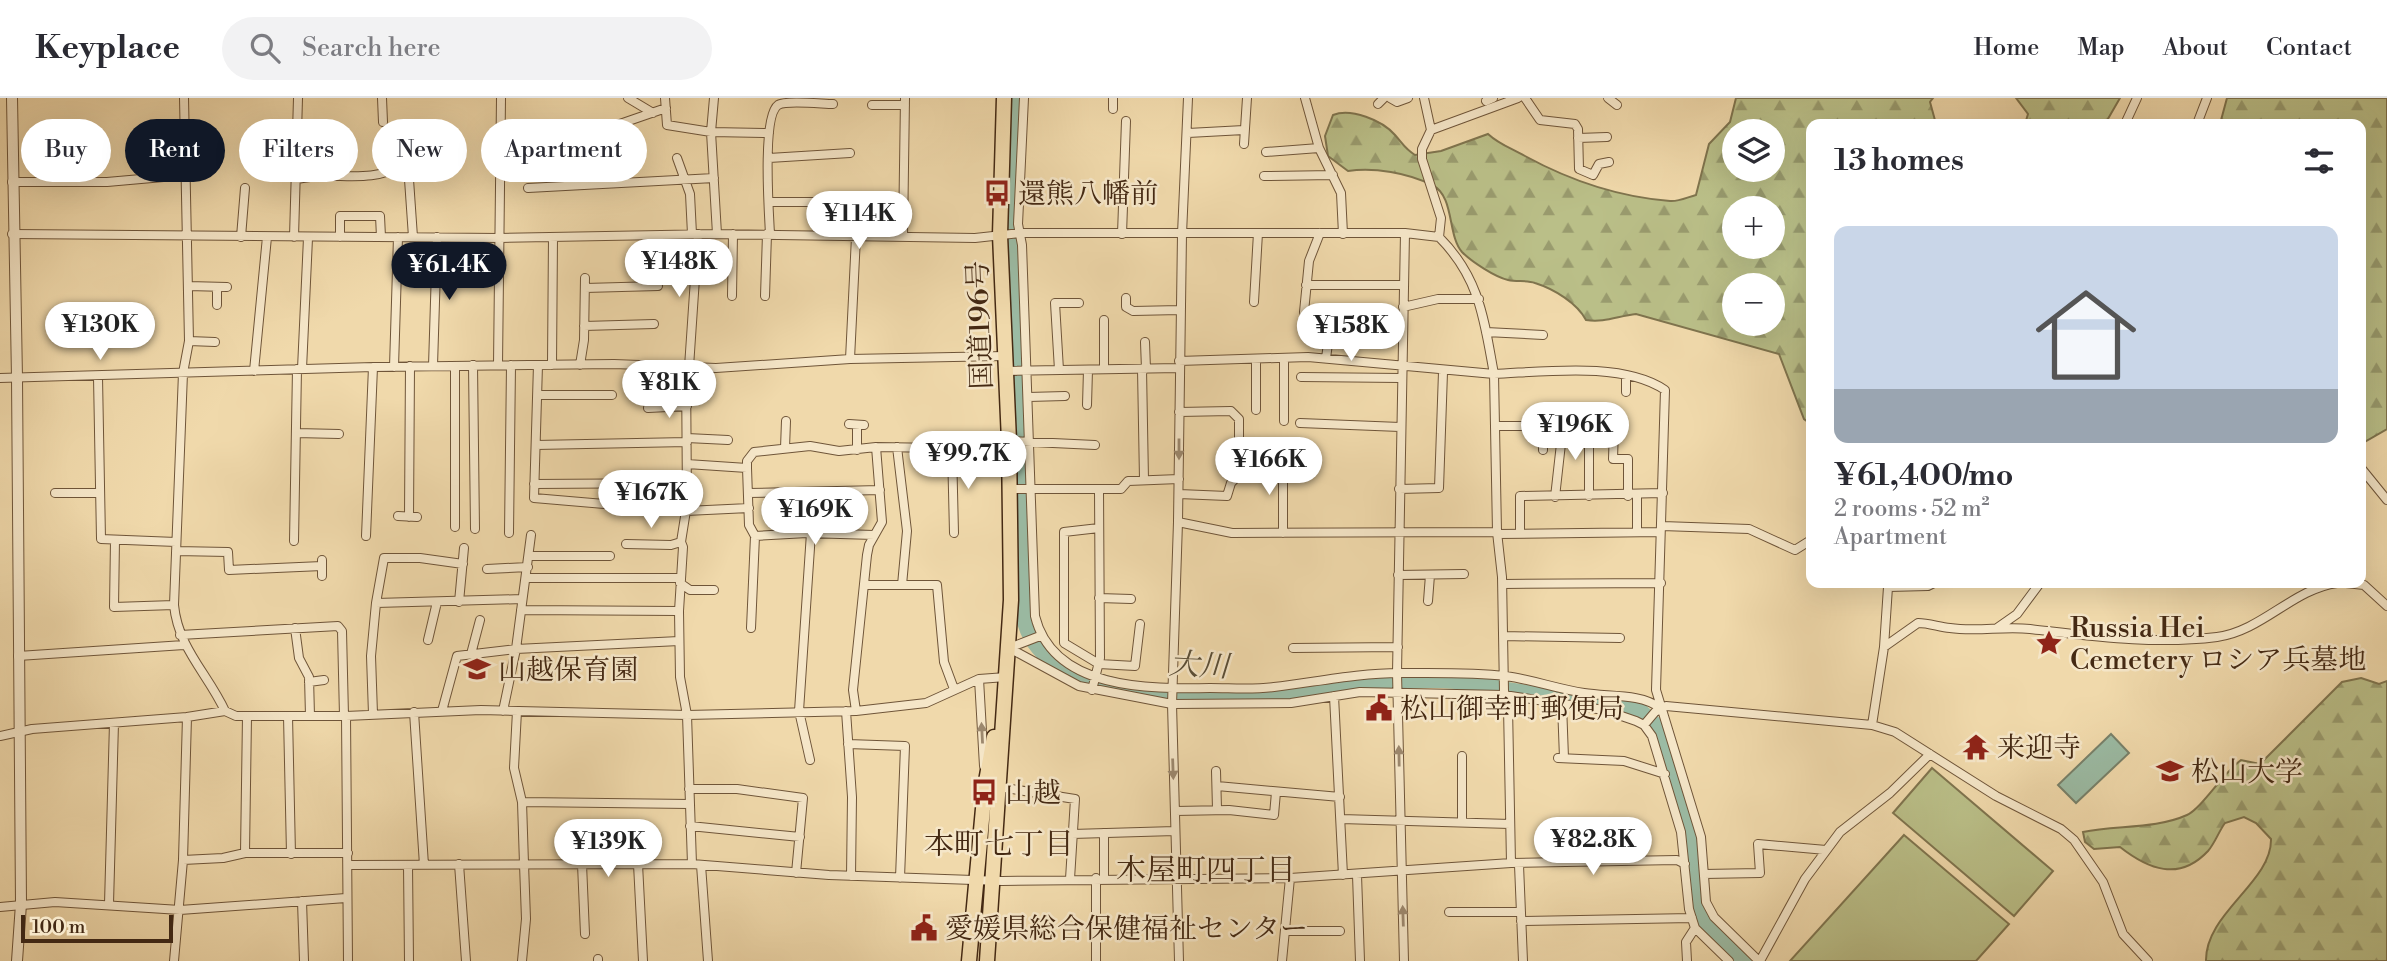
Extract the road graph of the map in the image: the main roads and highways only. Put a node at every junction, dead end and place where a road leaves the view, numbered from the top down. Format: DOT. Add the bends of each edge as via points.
graph roads {
  1 [pos="1004,98"];
  2 [pos="992,787"];
  3 [pos="969,961"];
  4 [pos="987,961"];
  1 -- 2 [label="highway, 国道196号" via="1011,234 1013,488 1009,648"];
  2 -- 3 [label="highway, 国道196号" via="975,880"];
  2 -- 4 [label="highway, 国道196号"];
}
